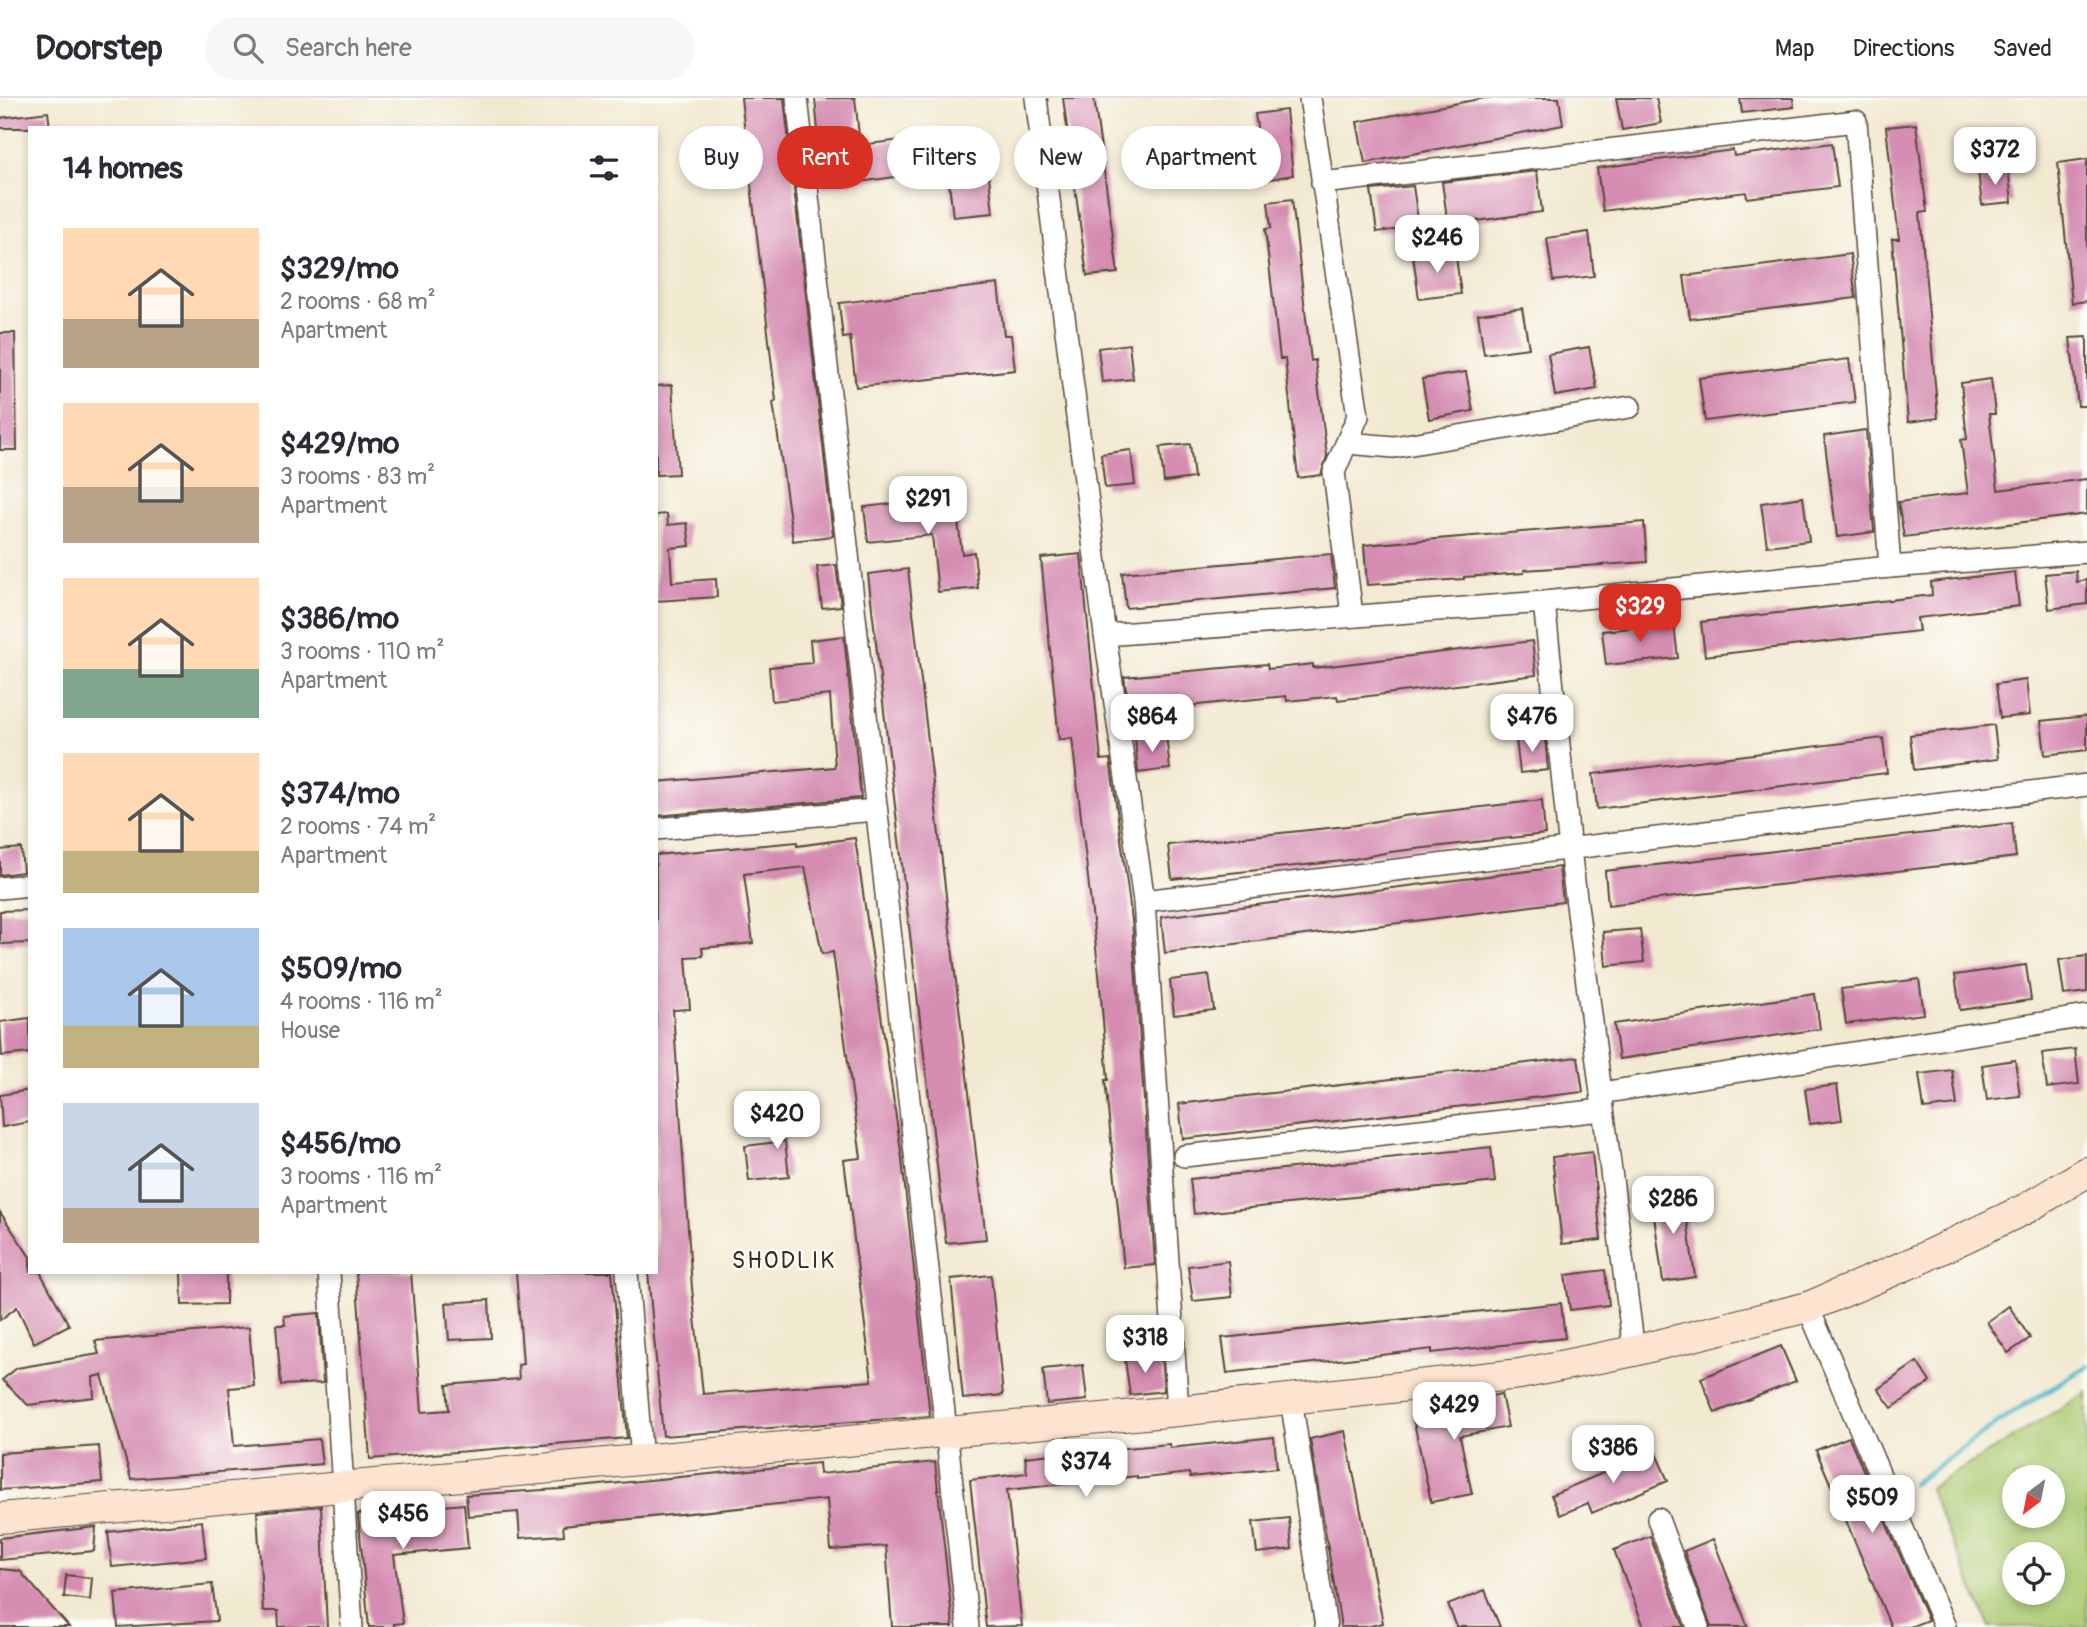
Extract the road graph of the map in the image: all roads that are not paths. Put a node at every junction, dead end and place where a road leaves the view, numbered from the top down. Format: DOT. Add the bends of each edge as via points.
graph roads {
  1 [pos="797,98"];
  2 [pos="1036,98"];
  3 [pos="1310,98"];
  4 [pos="1322,183"];
  5 [pos="1630,407"];
  6 [pos="1347,443"];
  7 [pos="2087,552"];
  8 [pos="1890,567"];
  9 [pos="1544,602"];
  10 [pos="1352,615"];
  11 [pos="1105,635"];
  12 [pos="2087,785"];
  13 [pos="876,810"];
  14 [pos="658,829"];
  15 [pos="1570,850"];
  16 [pos="28,886"];
  17 [pos="0,888"];
  18 [pos="1144,901"];
  19 [pos="2087,1016"];
  20 [pos="1602,1102"];
  21 [pos="1184,1156"];
  22 [pos="2087,1172"];
  23 [pos="329,1274"];
  24 [pos="627,1274"];
  25 [pos="1808,1307"];
  26 [pos="1634,1351"];
  27 [pos="1291,1399"];
  28 [pos="1178,1411"];
  29 [pos="946,1433"];
  30 [pos="642,1461"];
  31 [pos="341,1488"];
  32 [pos="0,1518"];
  33 [pos="1658,1520"];
  34 [pos="352,1627"];
  35 [pos="968,1627"];
  36 [pos="1326,1627"];
  37 [pos="1698,1627"];
  38 [pos="1945,1627"];
  1 -- 13 [label="street"];
  2 -- 11 [label="street"];
  3 -- 4 [label="street"];
  4 -- 6 [label="street" via="1358,416"];
  4 -- 8 [label="street" via="1856,121"];
  5 -- 6 [label="street" via="1394,447"];
  6 -- 10 [label="street" via="1334,472"];
  7 -- 8 [label="street"];
  8 -- 9 [label="street"];
  9 -- 10 [label="street"];
  9 -- 15 [label="street"];
  10 -- 11 [label="street"];
  11 -- 18 [label="street"];
  12 -- 15 [label="street"];
  13 -- 14 [label="street"];
  13 -- 29 [label="street"];
  15 -- 18 [label="street"];
  15 -- 20 [label="street"];
  16 -- 17 [label="street"];
  18 -- 28 [label="street"];
  19 -- 20 [label="street"];
  20 -- 21 [label="street"];
  20 -- 26 [label="street"];
  22 -- 25 [label="main road" via="2002,1220"];
  23 -- 31 [label="street"];
  24 -- 30 [label="street"];
  25 -- 26 [label="main road"];
  25 -- 38 [label="street"];
  26 -- 27 [label="main road" via="1520,1374"];
  27 -- 28 [label="main road"];
  27 -- 36 [label="street"];
  28 -- 29 [label="main road"];
  29 -- 30 [label="main road"];
  29 -- 35 [label="street"];
  30 -- 31 [label="main road"];
  31 -- 32 [label="main road"];
  31 -- 34 [label="street"];
  33 -- 37 [label="street"];
}
